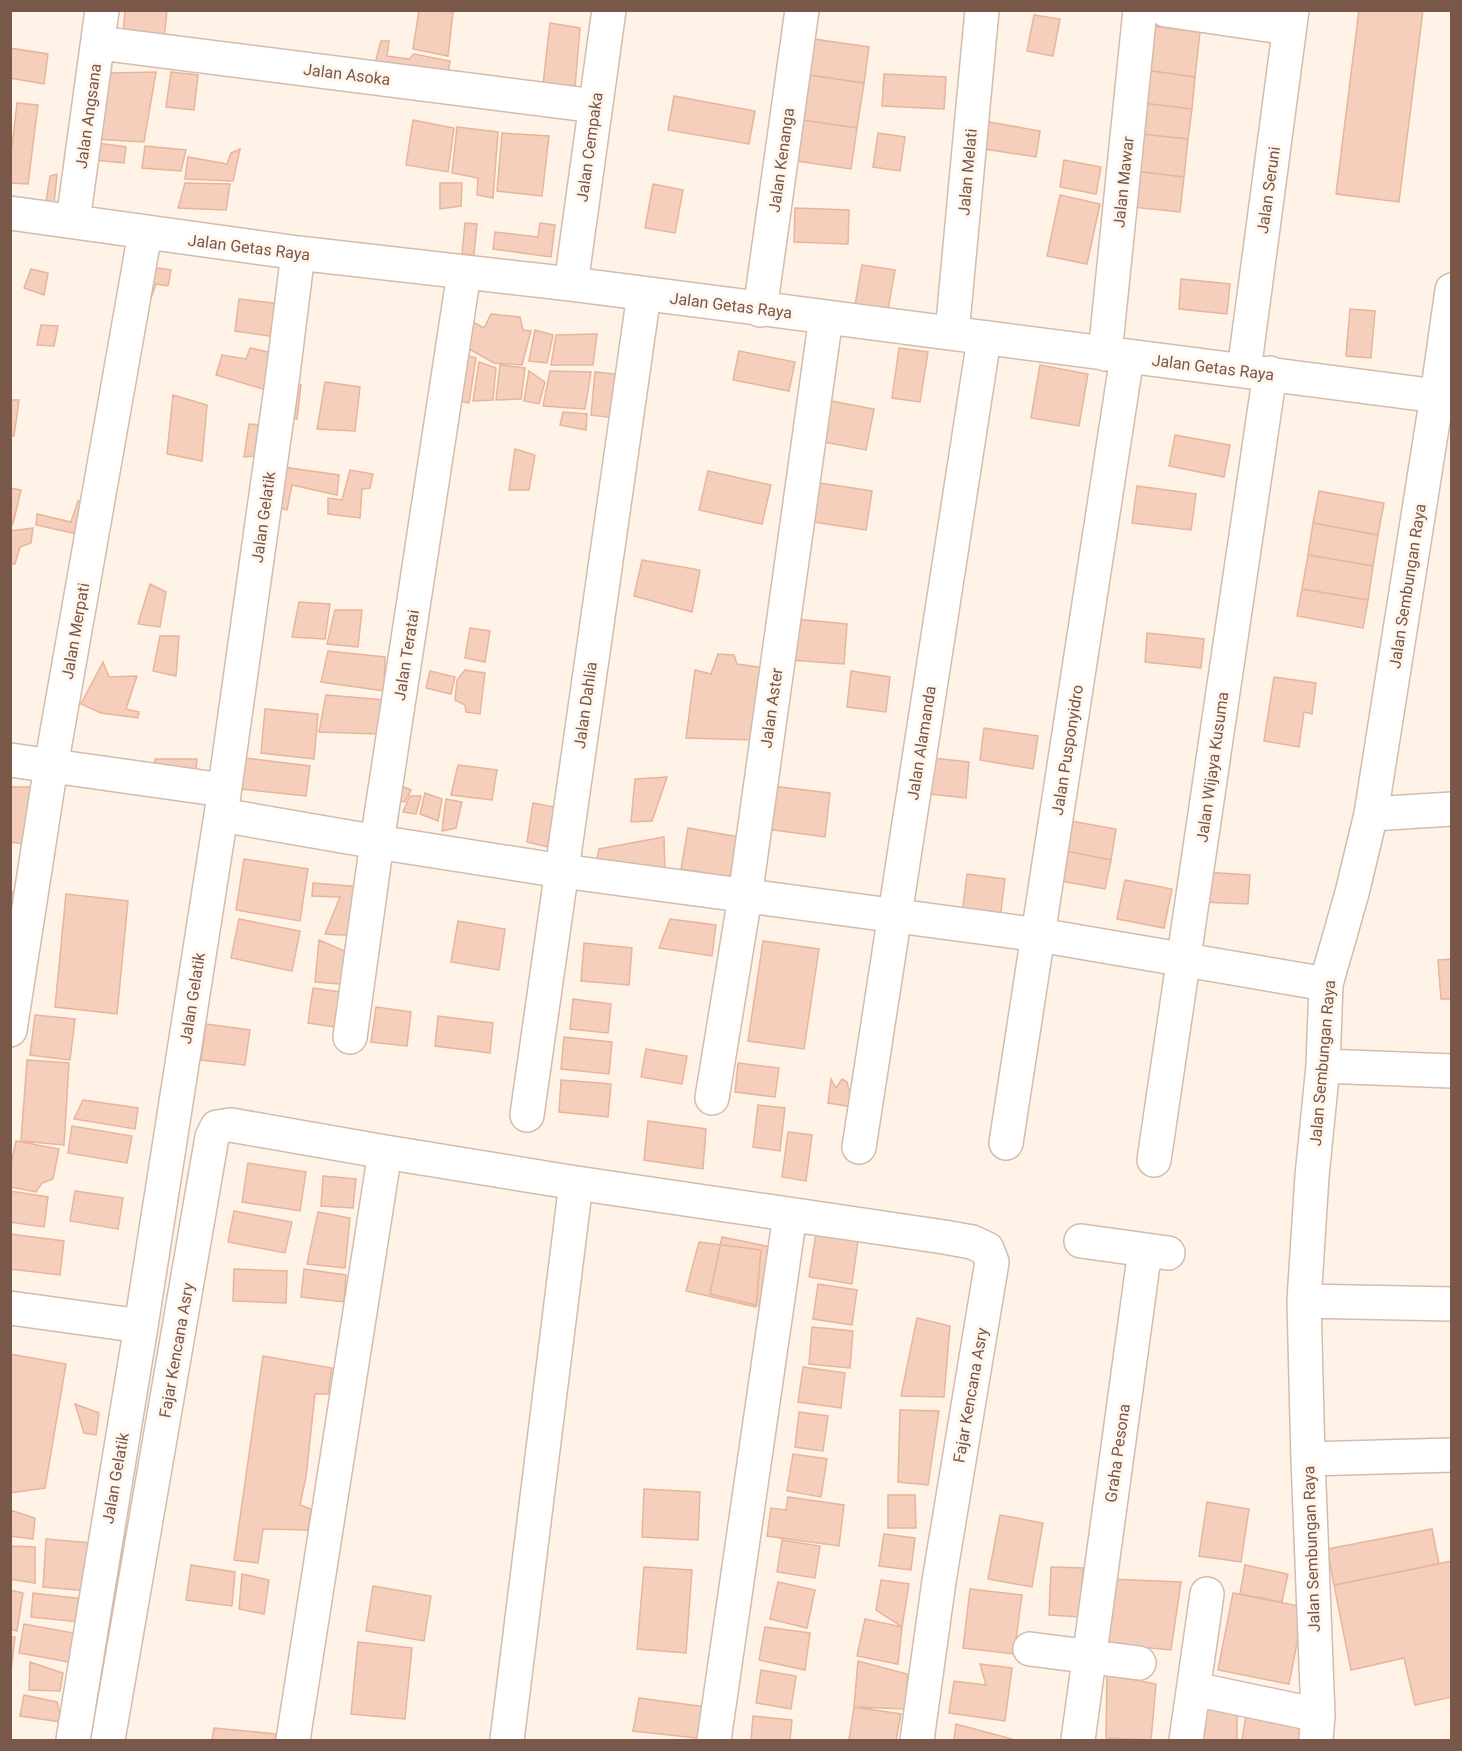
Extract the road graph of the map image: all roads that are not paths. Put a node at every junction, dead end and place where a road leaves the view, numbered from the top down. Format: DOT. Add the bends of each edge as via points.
graph roads {
  1 [pos="102,10"];
  2 [pos="609,10"];
  3 [pos="802,10"];
  4 [pos="982,10"];
  5 [pos="1140,10"];
  6 [pos="1166,10"];
  7 [pos="1291,19"];
  8 [pos="99,44"];
  9 [pos="595,106"];
  10 [pos="10,213"];
  11 [pos="73,221"];
  12 [pos="145,233"];
  13 [pos="298,253"];
  14 [pos="464,273"];
  15 [pos="571,284"];
  16 [pos="1452,290"];
  17 [pos="644,294"];
  18 [pos="760,310"];
  19 [pos="826,317"];
  20 [pos="952,333"];
  21 [pos="984,339"];
  22 [pos="1116,356"];
  23 [pos="1257,372"];
  24 [pos="1444,397"];
  25 [pos="10,760"];
  26 [pos="51,766"];
  27 [pos="222,802"];
  28 [pos="1452,809"];
  29 [pos="1371,814"];
  30 [pos="377,842"];
  31 [pos="561,871"];
  32 [pos="745,897"];
  33 [pos="895,915"];
  34 [pos="1039,935"];
  35 [pos="1184,959"];
  36 [pos="1326,984"];
  37 [pos="10,1030"];
  38 [pos="350,1037"];
  39 [pos="1323,1066"];
  40 [pos="1452,1071"];
  41 [pos="712,1098"];
  42 [pos="527,1115"];
  43 [pos="1006,1143"];
  44 [pos="859,1147"];
  45 [pos="385,1152"];
  46 [pos="1154,1160"];
  47 [pos="576,1183"];
  48 [pos="790,1215"];
  49 [pos="1081,1241"];
  50 [pos="1304,1301"];
  51 [pos="1452,1304"];
  52 [pos="10,1308"];
  53 [pos="141,1326"];
  54 [pos="1452,1455"];
  55 [pos="1308,1459"];
  56 [pos="1207,1594"];
  57 [pos="1030,1649"];
  58 [pos="1089,1657"];
  59 [pos="1138,1663"];
  60 [pos="1194,1689"];
  61 [pos="1317,1727"];
  62 [pos="73,1740"];
  63 [pos="108,1740"];
  64 [pos="293,1740"];
  65 [pos="507,1740"];
  66 [pos="714,1740"];
  67 [pos="917,1740"];
  68 [pos="1078,1740"];
  69 [pos="1186,1740"];
  1 -- 8 [label="street, Jalan Angsana"];
  2 -- 9 [label="street, Jalan Cempaka"];
  3 -- 18 [label="street, Jalan Kenanga"];
  4 -- 20 [label="street, Jalan Melati"];
  5 -- 22 [label="street, Jalan Mawar"];
  6 -- 7 [label="street"];
  7 -- 23 [label="street, Jalan Seruni"];
  8 -- 9 [label="street, Jalan Asoka"];
  8 -- 11 [label="street, Jalan Angsana"];
  9 -- 15 [label="street, Jalan Cempaka"];
  10 -- 11 [label="street, Jalan Getas Raya"];
  11 -- 12 [label="street, Jalan Getas Raya"];
  12 -- 13 [label="street, Jalan Getas Raya"];
  12 -- 26 [label="street, Jalan Merpati"];
  13 -- 14 [label="street, Jalan Getas Raya"];
  13 -- 27 [label="street, Jalan Gelatik"];
  14 -- 15 [label="street, Jalan Getas Raya"];
  14 -- 30 [label="street, Jalan Teratai"];
  15 -- 17 [label="street, Jalan Getas Raya"];
  16 -- 24 [label="street, Jalan Sembungan Raya"];
  17 -- 18 [label="street, Jalan Getas Raya"];
  17 -- 31 [label="street, Jalan Dahlia"];
  18 -- 19 [label="street, Jalan Getas Raya"];
  19 -- 20 [label="street, Jalan Getas Raya"];
  19 -- 32 [label="street, Jalan Aster"];
  20 -- 21 [label="street, Jalan Getas Raya"];
  21 -- 22 [label="street, Jalan Getas Raya"];
  21 -- 33 [label="street, Jalan Alamanda"];
  22 -- 23 [label="street, Jalan Getas Raya"];
  22 -- 34 [label="street, Jalan Pusponyidro"];
  23 -- 24 [label="street, Jalan Getas Raya"];
  23 -- 35 [label="street, Jalan Wijaya Kusuma"];
  24 -- 29 [label="street, Jalan Sembungan Raya"];
  25 -- 26 [label="street"];
  26 -- 27 [label="street"];
  26 -- 37 [label="street, Jalan Merpati"];
  27 -- 30 [label="street"];
  27 -- 53 [label="street, Jalan Gelatik"];
  28 -- 29 [label="street"];
  29 -- 36 [label="street, Jalan Sembungan Raya"];
  30 -- 31 [label="street"];
  30 -- 38 [label="street, Jalan Teratai"];
  31 -- 32 [label="street"];
  31 -- 42 [label="street, Jalan Dahlia"];
  32 -- 33 [label="street"];
  32 -- 41 [label="street, Jalan Aster"];
  33 -- 34 [label="street"];
  33 -- 44 [label="street, Jalan Alamanda"];
  34 -- 35 [label="street"];
  34 -- 43 [label="street, Jalan Pusponyidro"];
  35 -- 36 [label="street"];
  35 -- 46 [label="street, Jalan Wijaya Kusuma"];
  36 -- 39 [label="street, Jalan Sembungan Raya"];
  39 -- 40 [label="street"];
  39 -- 50 [label="street, Jalan Sembungan Raya"];
  45 -- 47 [label="street, Fajar Kencana Asry"];
  45 -- 63 [label="street, Fajar Kencana Asry" via="231,1125 218,1127 212,1137"];
  45 -- 64 [label="street"];
  47 -- 48 [label="street, Fajar Kencana Asry"];
  47 -- 65 [label="street"];
  48 -- 66 [label="street"];
  48 -- 67 [label="street, Fajar Kencana Asry" via="972,1242 987,1249 992,1262"];
  49 -- 58 [label="street, Graha Pesona" via="1156,1251"];
  50 -- 51 [label="street"];
  50 -- 55 [label="street, Jalan Sembungan Raya"];
  52 -- 53 [label="street"];
  53 -- 62 [label="street, Jalan Gelatik"];
  54 -- 55 [label="street"];
  55 -- 61 [label="street, Jalan Sembungan Raya"];
  56 -- 60 [label="street"];
  57 -- 58 [label="street"];
  58 -- 59 [label="street"];
  58 -- 68 [label="street, Graha Pesona"];
  60 -- 61 [label="street"];
  60 -- 69 [label="street"];
}
